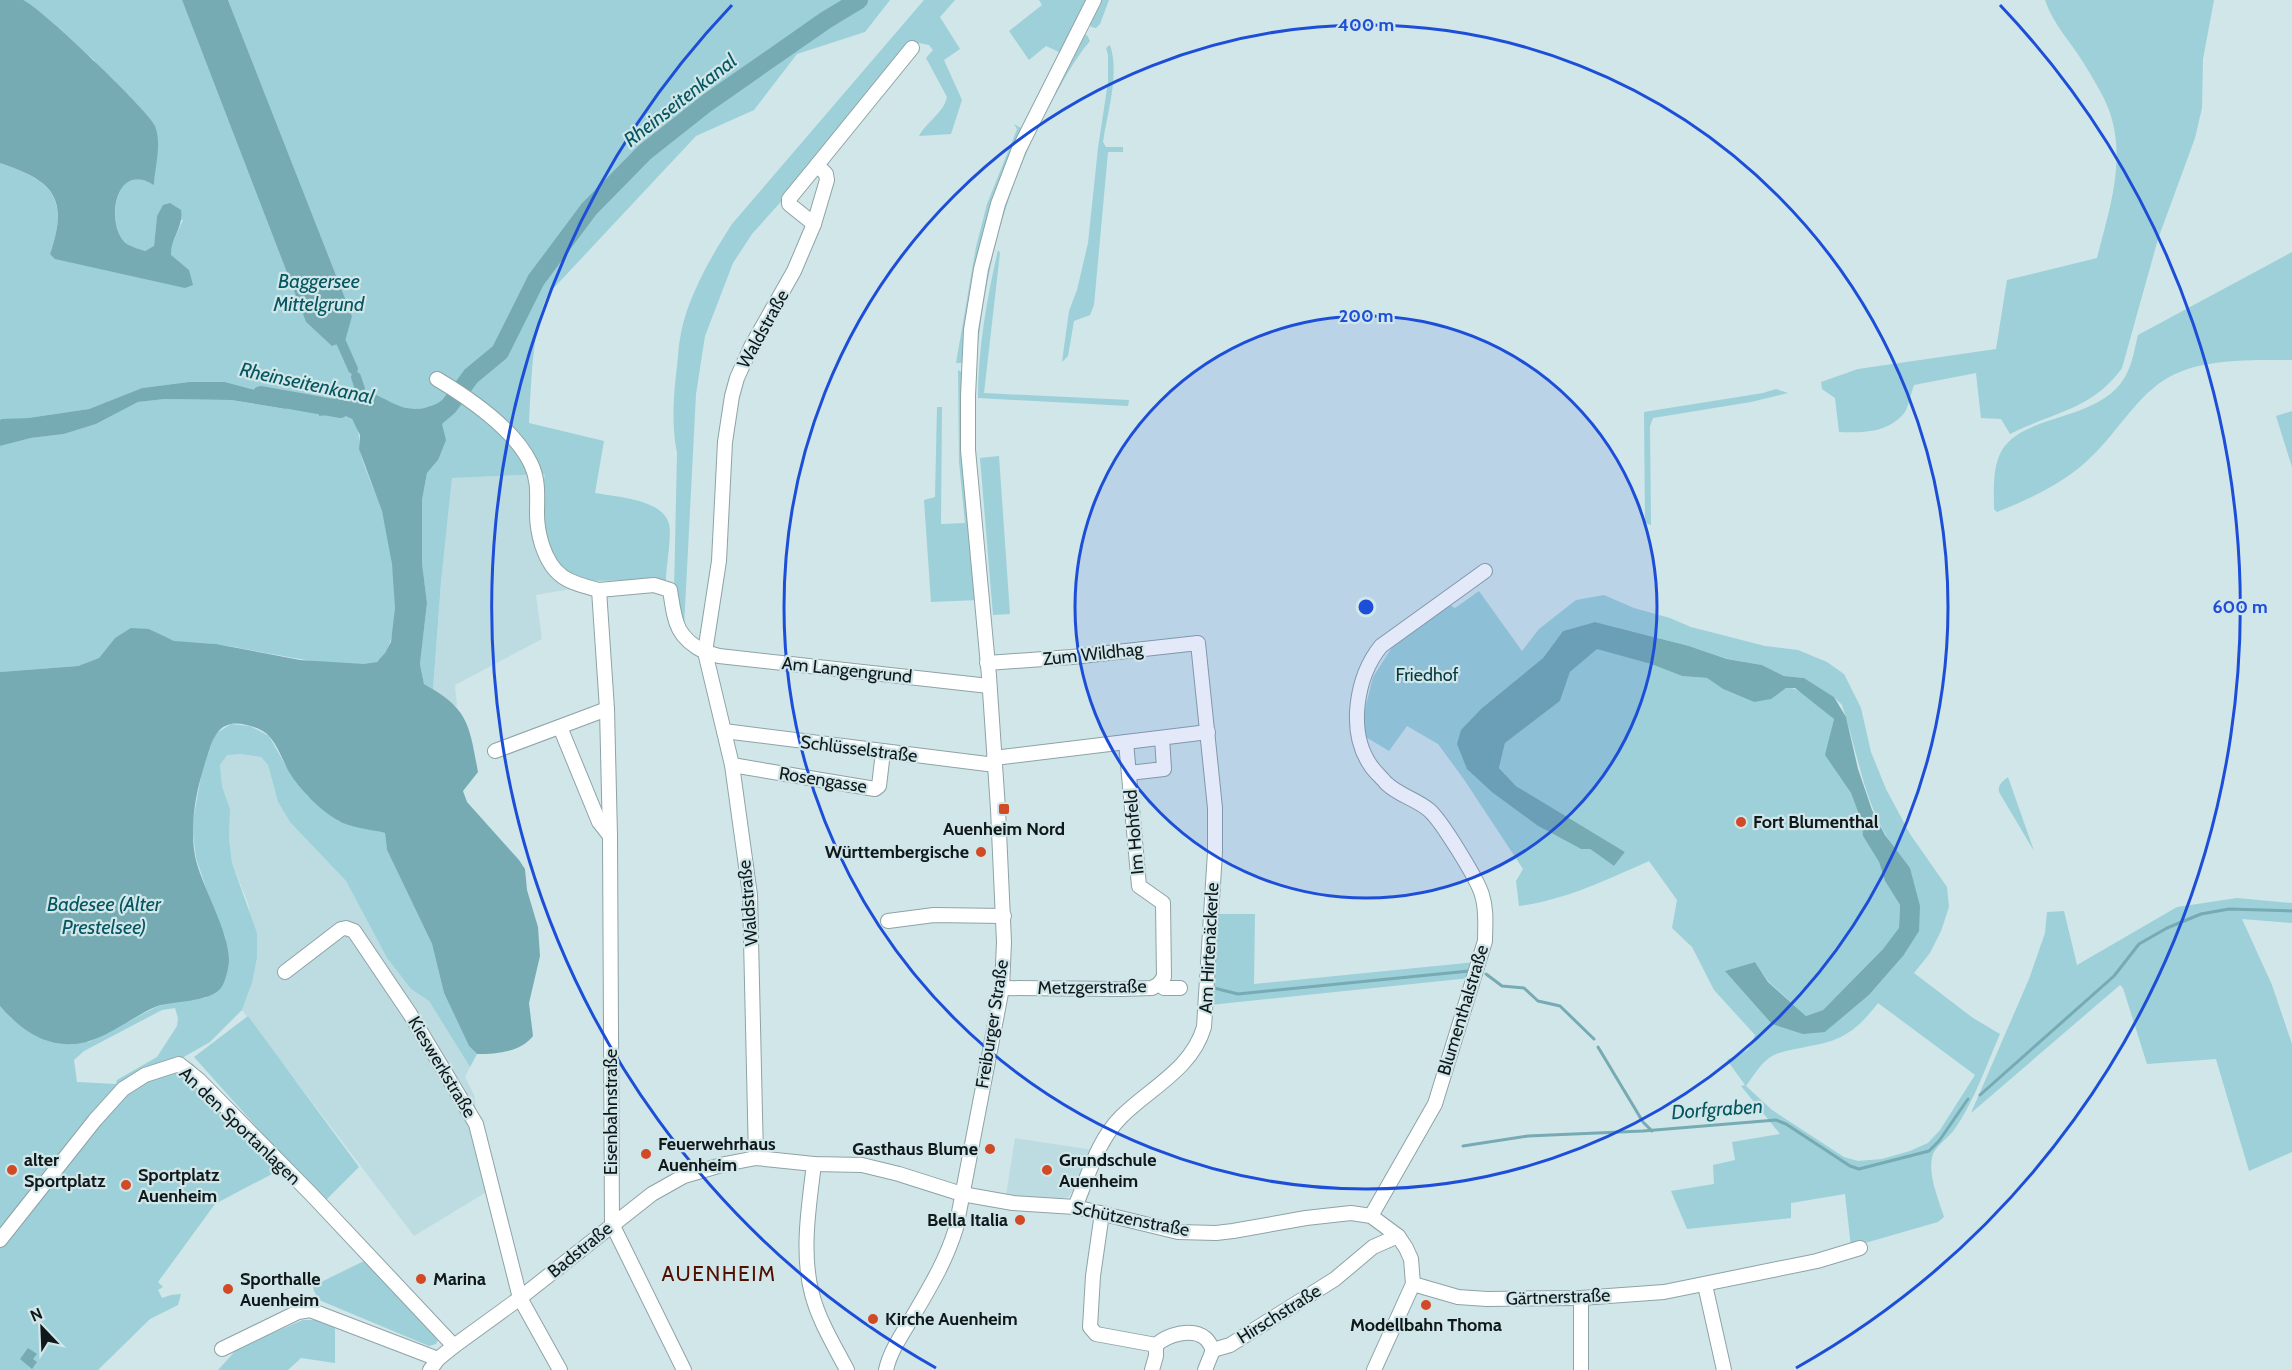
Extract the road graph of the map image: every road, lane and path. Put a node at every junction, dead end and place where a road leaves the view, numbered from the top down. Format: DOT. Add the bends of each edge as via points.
graph roads {
  1 [pos="1094,0"];
  2 [pos="912,48"];
  3 [pos="817,165"];
  4 [pos="814,224"];
  5 [pos="437,379"];
  6 [pos="1485,571"];
  7 [pos="599,590"];
  8 [pos="1198,643"];
  9 [pos="705,652"];
  10 [pos="987,663"];
  11 [pos="989,686"];
  12 [pos="607,709"];
  13 [pos="560,727"];
  14 [pos="724,731"];
  15 [pos="1208,732"];
  16 [pos="1162,738"];
  17 [pos="1126,742"];
  18 [pos="495,751"];
  19 [pos="883,752"];
  20 [pos="995,761"];
  21 [pos="732,765"];
  22 [pos="1129,773"];
  23 [pos="609,836"];
  24 [pos="1004,916"];
  25 [pos="888,921"];
  26 [pos="285,972"];
  27 [pos="1160,984"];
  28 [pos="1002,988"];
  29 [pos="1180,988"];
  30 [pos="756,1158"];
  31 [pos="814,1164"];
  32 [pos="962,1194"];
  33 [pos="1075,1207"];
  34 [pos="1102,1213"];
  35 [pos="1371,1216"];
  36 [pos="612,1224"];
  37 [pos="1398,1236"];
  38 [pos="0,1240"];
  39 [pos="1860,1248"];
  40 [pos="1413,1284"];
  41 [pos="1705,1285"];
  42 [pos="520,1298"];
  43 [pos="1581,1298"];
  44 [pos="1156,1345"];
  45 [pos="454,1347"];
  46 [pos="222,1349"];
  47 [pos="1213,1350"];
  48 [pos="434,1365"];
  49 [pos="560,1370"];
  50 [pos="684,1370"];
  51 [pos="847,1370"];
  52 [pos="886,1370"];
  53 [pos="1152,1370"];
  54 [pos="1205,1370"];
  55 [pos="1374,1370"];
  56 [pos="1581,1370"];
  57 [pos="1724,1370"];
  1 -- 10 [label="street, Freiburger Straße" via="1019,149 998,204 981,269 971,330 968,450"];
  2 -- 3 [label="street"];
  3 -- 4 [label="street, Waldstraße" via="827,180"];
  3 -- 4 [label="street" via="789,199 789,204"];
  4 -- 9 [label="street, Waldstraße" via="784,291 751,347 732,396 725,442 719,561"];
  5 -- 7 [label="street" via="515,440 531,464 538,485 538,533 551,567 570,581"];
  6 -- 35 [label="street, Blumenthalstraße" via="1381,646 1370,662 1358,698 1358,734 1372,768 1393,788 1430,811 1476,880 1485,914 1485,941 1435,1104"];
  7 -- 9 [label="street" via="654,585 670,590 682,636"];
  7 -- 12 [label="street, Eisenbahnstraße"];
  8 -- 10 [label="street, Zum Wildhag"];
  8 -- 15 [label="street, Am Hirtenäckerle"];
  9 -- 11 [label="street, Am Langengrund"];
  9 -- 14 [label="street, Waldstraße"];
  10 -- 11 [label="street, Freiburger Straße"];
  11 -- 20 [label="street, Freiburger Straße"];
  12 -- 13 [label="street"];
  12 -- 23 [label="street, Eisenbahnstraße"];
  13 -- 18 [label="street"];
  13 -- 23 [label="street" via="598,822"];
  14 -- 19 [label="street, Schlüsselstraße"];
  14 -- 21 [label="street, Waldstraße"];
  15 -- 16 [label="street"];
  15 -- 33 [label="street, Am Hirtenäckerle" via="1215,852 1204,1028 1200,1042 1174,1074 1121,1118 1103,1140"];
  16 -- 17 [label="street"];
  16 -- 22 [label="street, Im Hohfeld" via="1164,769"];
  17 -- 20 [label="street"];
  17 -- 22 [label="street, Im Hohfeld"];
  19 -- 20 [label="street, Schlüsselstraße"];
  19 -- 21 [label="street, Rosengasse" via="879,786 874,789"];
  20 -- 24 [label="street, Freiburger Straße"];
  21 -- 30 [label="street, Waldstraße" via="752,909"];
  22 -- 27 [label="street, Im Hohfeld" via="1139,886 1163,903 1164,977"];
  23 -- 36 [label="street, Eisenbahnstraße"];
  24 -- 25 [label="street" via="934,915"];
  24 -- 28 [label="street, Freiburger Straße"];
  26 -- 42 [label="street, Kieswerkstraße" via="341,929 354,931 476,1124"];
  27 -- 28 [label="street, Metzgerstraße" via="1152,988"];
  27 -- 29 [label="street, Metzgerstraße" via="1164,988"];
  28 -- 32 [label="street, Freiburger Straße"];
  30 -- 31 [label="street, Badstraße"];
  30 -- 36 [label="street, Badstraße" via="684,1176"];
  31 -- 32 [label="street, Badstraße" via="862,1166"];
  31 -- 51 [label="street" via="807,1229 811,1290"];
  32 -- 33 [label="street, Schützenstraße" via="1013,1203"];
  32 -- 52 [label="street, Freiburger Straße" via="946,1257"];
  33 -- 34 [label="street, Schützenstraße"];
  34 -- 35 [label="street, Schützenstraße" via="1178,1232 1216,1233 1340,1214"];
  34 -- 44 [label="street" via="1090,1327 1096,1334"];
  35 -- 37 [label="street"];
  36 -- 42 [label="street, Badstraße"];
  36 -- 50 [label="street, Eisenbahnstraße"];
  37 -- 40 [label="street" via="1411,1259"];
  37 -- 47 [label="street, Hirschstraße" via="1373,1247 1335,1279 1230,1345"];
  38 -- 45 [label="street, An den Sportanlagen" via="123,1089 145,1075 179,1064 312,1195"];
  39 -- 41 [label="street, Gärtnerstraße"];
  40 -- 43 [label="street, Gärtnerstraße" via="1458,1297"];
  40 -- 55 [label="street"];
  41 -- 43 [label="street, Gärtnerstraße"];
  41 -- 57 [label="street"];
  42 -- 45 [label="street, Badstraße"];
  42 -- 49 [label="street, Kieswerkstraße"];
  43 -- 56 [label="street"];
  44 -- 47 [label="street" via="1169,1336 1189,1334 1207,1339"];
  44 -- 53 [label="street"];
  45 -- 48 [label="street, Badstraße"];
  46 -- 48 [label="street, Badstraße" via="298,1312 310,1311"];
  47 -- 54 [label="street"];
}
